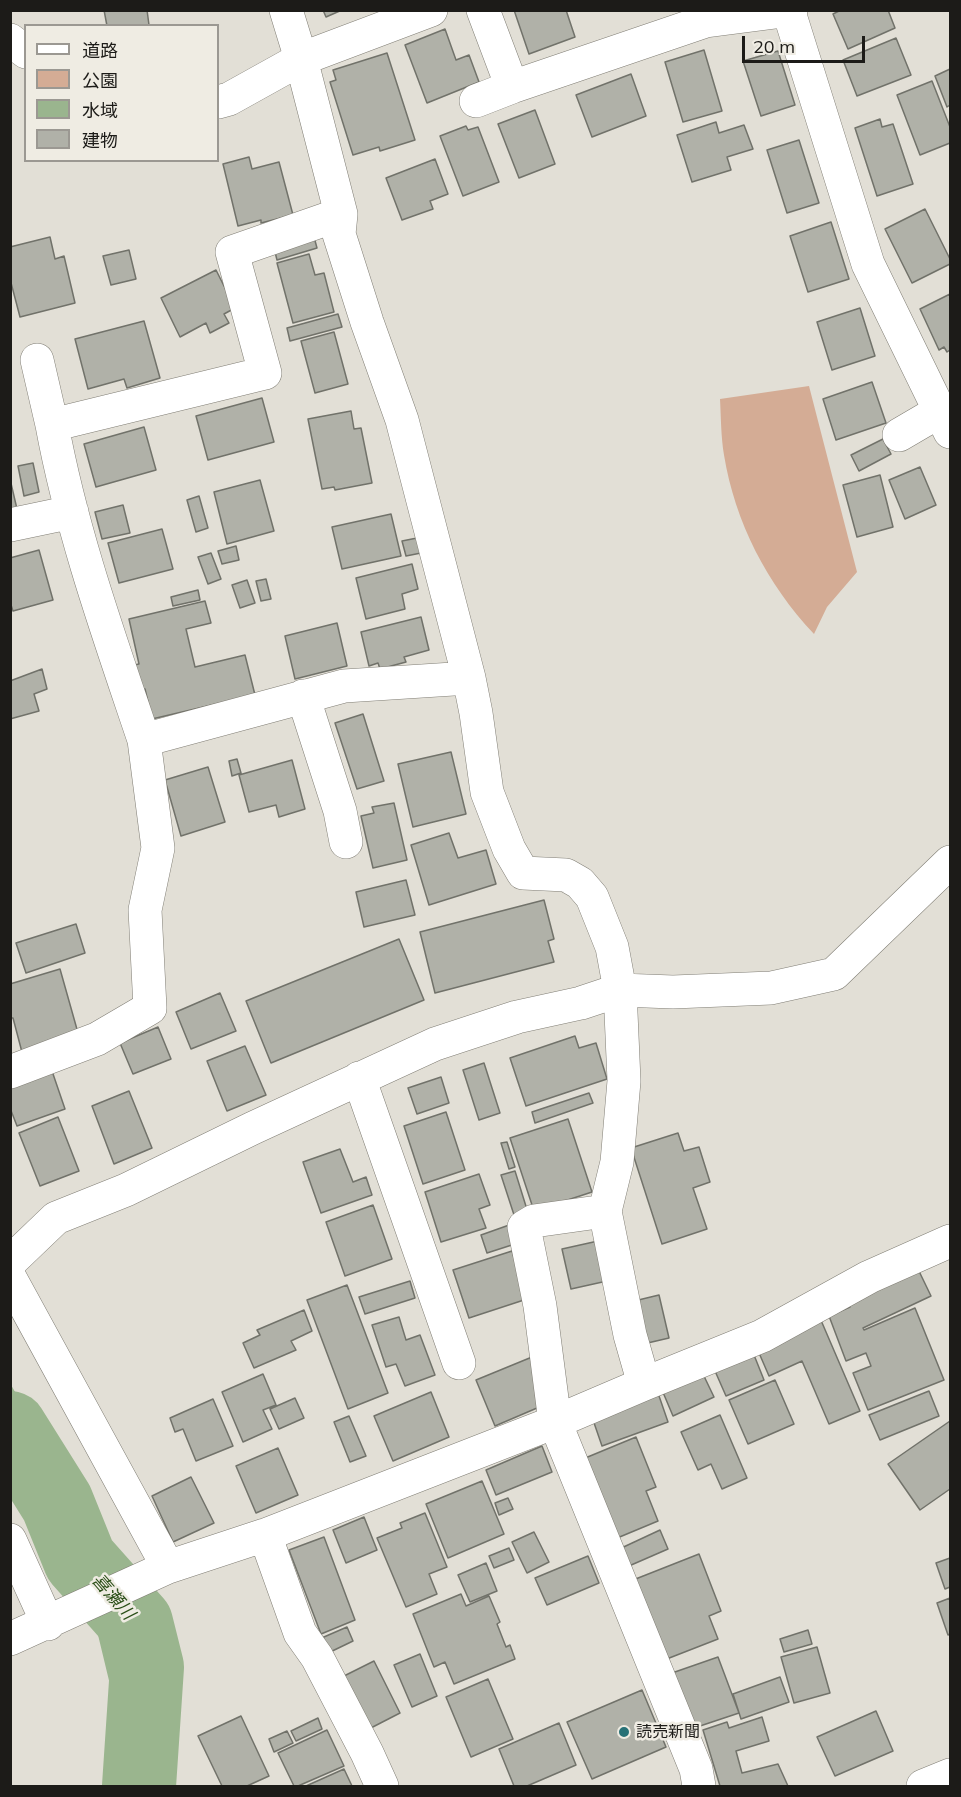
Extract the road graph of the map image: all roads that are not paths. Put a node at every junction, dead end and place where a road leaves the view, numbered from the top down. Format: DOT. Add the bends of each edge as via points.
graph roads {
  1 [pos="286,10"];
  2 [pos="432,10"];
  3 [pos="483,10"];
  4 [pos="790,11"];
  5 [pos="10,40"];
  6 [pos="24,50"];
  7 [pos="301,59"];
  8 [pos="512,87"];
  9 [pos="476,101"];
  10 [pos="219,102"];
  11 [pos="341,214"];
  12 [pos="37,360"];
  13 [pos="945,422"];
  14 [pos="52,426"];
  15 [pos="899,435"];
  16 [pos="72,512"];
  17 [pos="10,525"];
  18 [pos="469,678"];
  19 [pos="303,696"];
  20 [pos="144,740"];
  21 [pos="346,842"];
  22 [pos="951,862"];
  23 [pos="620,990"];
  24 [pos="10,1072"];
  25 [pos="359,1078"];
  26 [pos="605,1211"];
  27 [pos="951,1241"];
  28 [pos="10,1262"];
  29 [pos="10,1278"];
  30 [pos="459,1363"];
  31 [pos="644,1384"];
  32 [pos="555,1422"];
  33 [pos="264,1535"];
  34 [pos="10,1540"];
  35 [pos="163,1570"];
  36 [pos="52,1621"];
  37 [pos="10,1639"];
  38 [pos="951,1775"];
  39 [pos="382,1786"];
  40 [pos="699,1786"];
  41 [pos="923,1786"];
  1 -- 7 [label="main road"];
  2 -- 7 [label="main road"];
  3 -- 8 [label="main road"];
  4 -- 8 [label="main road" via="706,21"];
  4 -- 13 [label="main road" via="868,264"];
  5 -- 6 [label="main road"];
  7 -- 10 [label="main road"];
  7 -- 11 [label="main road"];
  8 -- 9 [label="main road"];
  11 -- 14 [label="main road" via="232,252 265,373"];
  11 -- 18 [label="main road" via="339,234 402,420"];
  12 -- 14 [label="main road"];
  13 -- 15 [label="main road"];
  14 -- 16 [label="main road"];
  16 -- 17 [label="main road"];
  16 -- 20 [label="main road"];
  18 -- 19 [label="main road" via="344,686"];
  18 -- 23 [label="main road" via="487,792 509,849 523,873 566,875 592,897 612,947"];
  19 -- 20 [label="main road"];
  19 -- 21 [label="main road" via="340,811"];
  20 -- 24 [label="main road" via="158,848 145,910 150,1008 97,1039"];
  22 -- 23 [label="main road" via="834,974 771,988"];
  23 -- 25 [label="main road" via="435,1044"];
  23 -- 26 [label="main road" via="624,1081 617,1162"];
  25 -- 28 [label="main road" via="126,1191 56,1218"];
  25 -- 30 [label="main road"];
  26 -- 31 [label="main road"];
  26 -- 32 [label="main road" via="534,1221 524,1227 540,1306"];
  27 -- 31 [label="main road" via="869,1276 762,1336"];
  29 -- 35 [label="main road"];
  31 -- 32 [label="main road"];
  32 -- 33 [label="main road"];
  32 -- 40 [label="main road" via="696,1770"];
  33 -- 35 [label="main road"];
  33 -- 39 [label="main road" via="300,1633 322,1666"];
  34 -- 36 [label="main road"];
  35 -- 36 [label="main road"];
  36 -- 37 [label="main road"];
  38 -- 41 [label="main road"];
}
